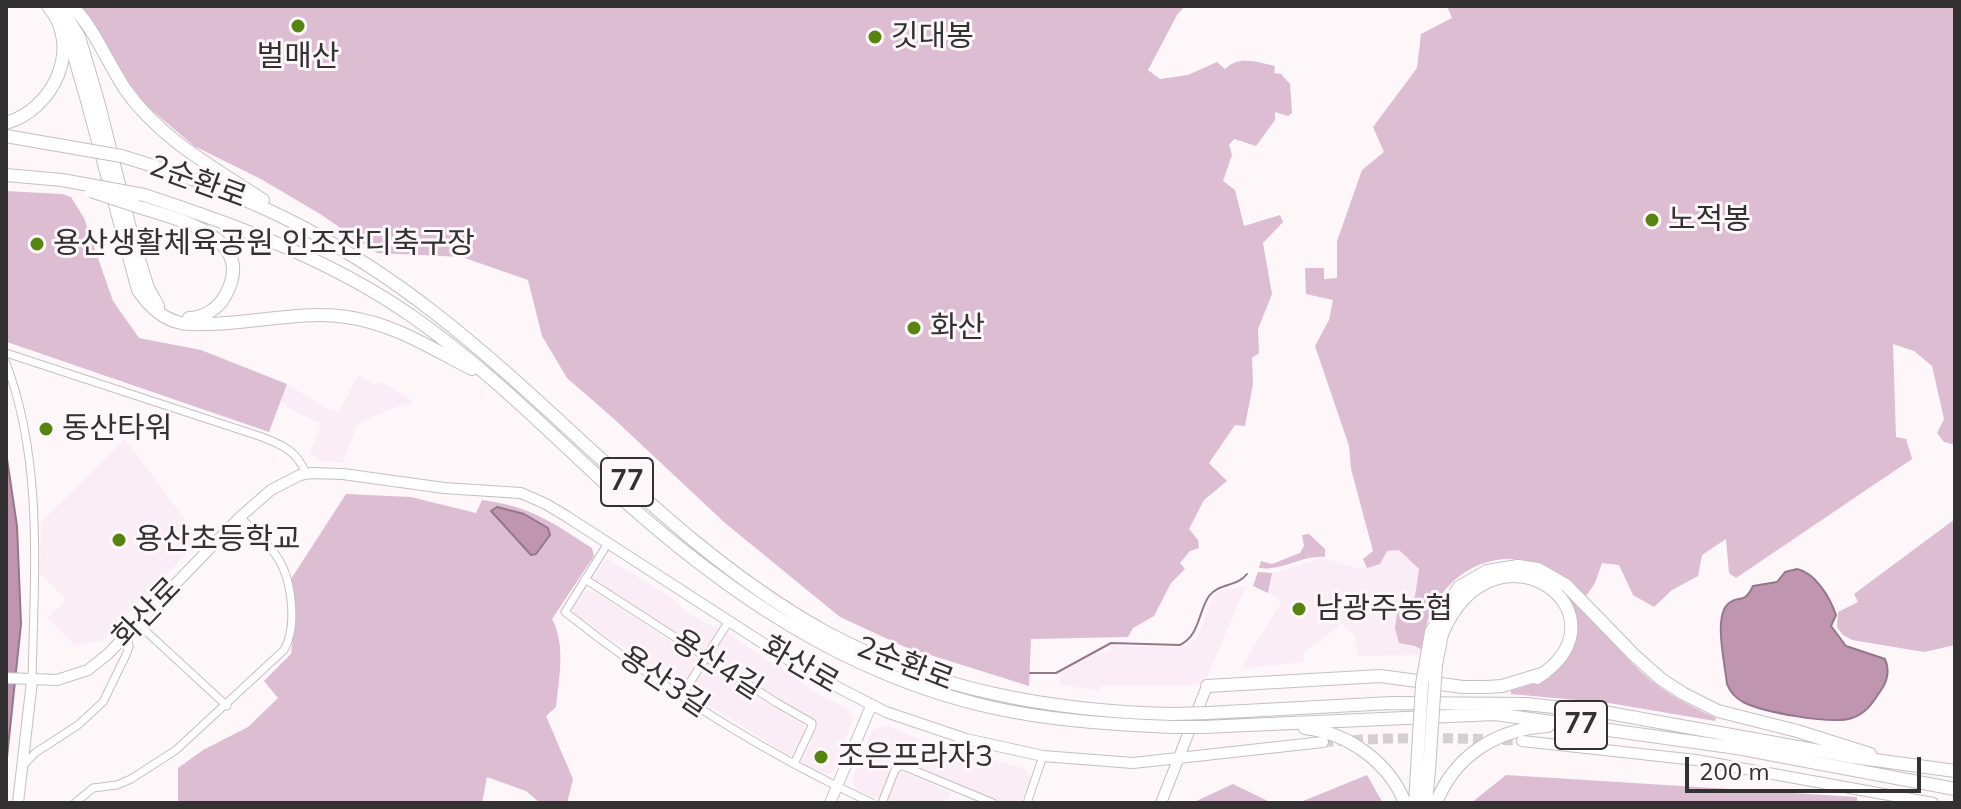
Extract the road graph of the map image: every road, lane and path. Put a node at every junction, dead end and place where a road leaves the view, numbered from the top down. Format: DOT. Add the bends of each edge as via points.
graph roads {
  1 [pos="72,6"];
  2 [pos="55,9"];
  3 [pos="6,123"];
  4 [pos="6,136"];
  5 [pos="6,175"];
  6 [pos="62,180"];
  7 [pos="296,222"];
  8 [pos="6,353"];
  9 [pos="6,363"];
  10 [pos="487,376"];
  11 [pos="306,473"];
  12 [pos="240,517"];
  13 [pos="608,543"];
  14 [pos="585,579"];
  15 [pos="729,621"];
  16 [pos="137,623"];
  17 [pos="128,633"];
  18 [pos="1437,633"];
  19 [pos="706,658"];
  20 [pos="1545,673"];
  21 [pos="6,678"];
  22 [pos="27,680"];
  23 [pos="1207,686"];
  24 [pos="682,695"];
  25 [pos="1471,703"];
  26 [pos="227,706"];
  27 [pos="871,706"];
  28 [pos="1173,720"];
  29 [pos="1230,725"];
  30 [pos="1522,741"];
  31 [pos="1323,742"];
  32 [pos="1043,756"];
  33 [pos="1178,757"];
  34 [pos="1892,761"];
  35 [pos="794,764"];
  36 [pos="21,768"];
  37 [pos="1423,770"];
  38 [pos="1955,771"];
  39 [pos="1895,779"];
  40 [pos="837,787"];
  41 [pos="1955,789"];
  42 [pos="18,803"];
  43 [pos="75,803"];
  44 [pos="830,803"];
  45 [pos="872,803"];
  46 [pos="882,803"];
  47 [pos="993,803"];
  48 [pos="1027,803"];
  49 [pos="1161,803"];
  50 [pos="1405,803"];
  51 [pos="1415,803"];
  52 [pos="1426,803"];
  53 [pos="1436,803"];
  54 [pos="1933,803"];
  1 -- 7 [label="highway" via="151,121 179,146"];
  2 -- 3 [label="highway" via="64,41 58,79 35,110"];
  2 -- 6 [label="highway, bridge" via="79,37 83,50 148,288 157,305 183,318 196,318 219,306 233,272 229,253 209,233 191,223 136,206"];
  2 -- 10 [label="highway" via="69,38 138,290 147,303 181,323 345,316 428,344"];
  4 -- 7 [label="highway, 2순환로 / 77, bridge" via="121,156 183,174"];
  5 -- 6 [label="highway, 2순환로 / 77, bridge"];
  6 -- 10 [label="highway, 2순환로 / 77, bridge" via="144,195 264,238 349,276 413,316"];
  7 -- 28 [label="highway, 2순환로 / 77" via="438,316 683,533 766,596 827,632 930,677 991,694"];
  8 -- 11 [label="street" via="262,437 289,448"];
  9 -- 22 [label="street" via="15,387 33,508"];
  10 -- 28 [label="highway, 2순환로 / 77" via="673,542 810,638 897,677 994,708 1056,719"];
  11 -- 12 [label="main road, 화산로" via="271,490"];
  11 -- 13 [label="main road, 화산로" via="521,493"];
  12 -- 16 [label="main road, 화산로"];
  12 -- 26 [label="street" via="274,552 284,572 291,627 281,655"];
  13 -- 14 [label="street, 용산3길"];
  13 -- 15 [label="main road, 화산로"];
  14 -- 19 [label="street, 용산4길"];
  14 -- 24 [label="street, 용산3길" via="565,612"];
  15 -- 19 [label="street"];
  15 -- 27 [label="main road, 화산로" via="776,654"];
  16 -- 17 [label="main road, 화산로"];
  16 -- 26 [label="street"];
  17 -- 22 [label="main road, 화산로" via="88,670 57,680"];
  17 -- 36 [label="street" via="129,647 103,702"];
  18 -- 20 [label="highway" via="1474,588 1492,578 1538,578 1566,605 1571,621 1566,653"];
  18 -- 34 [label="highway" via="1459,587 1487,571 1538,569 1566,585 1634,655 1684,694 1718,711"];
  18 -- 37 [label="highway, bridge" via="1422,684"];
  19 -- 24 [label="street"];
  19 -- 35 [label="street, 용산4길" via="812,723"];
  20 -- 23 [label="highway" via="1487,687 1380,676"];
  20 -- 25 [label="highway"];
  21 -- 22 [label="main road, 화산로"];
  22 -- 36 [label="main road"];
  23 -- 33 [label="main road"];
  24 -- 35 [label="street, 용산3길"];
  25 -- 28 [label="highway, 2순환로 / 77, bridge" via="1208,713"];
  25 -- 34 [label="highway, 2순환로 / 77" via="1609,713"];
  26 -- 43 [label="street" via="145,771 117,785 93,788"];
  27 -- 32 [label="main road, 화산로" via="966,739"];
  27 -- 40 [label="main road"];
  28 -- 29 [label="highway, 2순환로 / 77, bridge" via="1203,727"];
  29 -- 39 [label="highway, 2순환로 / 77" via="1495,714 1737,748"];
  29 -- 50 [label="highway" via="1338,735 1384,769"];
  30 -- 54 [label="main road" via="1696,760"];
  31 -- 33 [label="main road, 화산로"];
  32 -- 33 [label="main road, 화산로" via="1133,763"];
  32 -- 48 [label="street"];
  33 -- 49 [label="main road"];
  34 -- 38 [label="highway, 2순환로 / 77"];
  35 -- 40 [label="street, 용산3길"];
  36 -- 42 [label="main road"];
  37 -- 51 [label="highway"];
  37 -- 52 [label="highway"];
  39 -- 41 [label="highway, 2순환로 / 77"];
  39 -- 53 [label="highway" via="1553,726 1531,727 1493,738 1455,769"];
  40 -- 44 [label="main road"];
  40 -- 45 [label="street, 용산3길"];
  46 -- 47 [label="street" via="901,765"];
}
